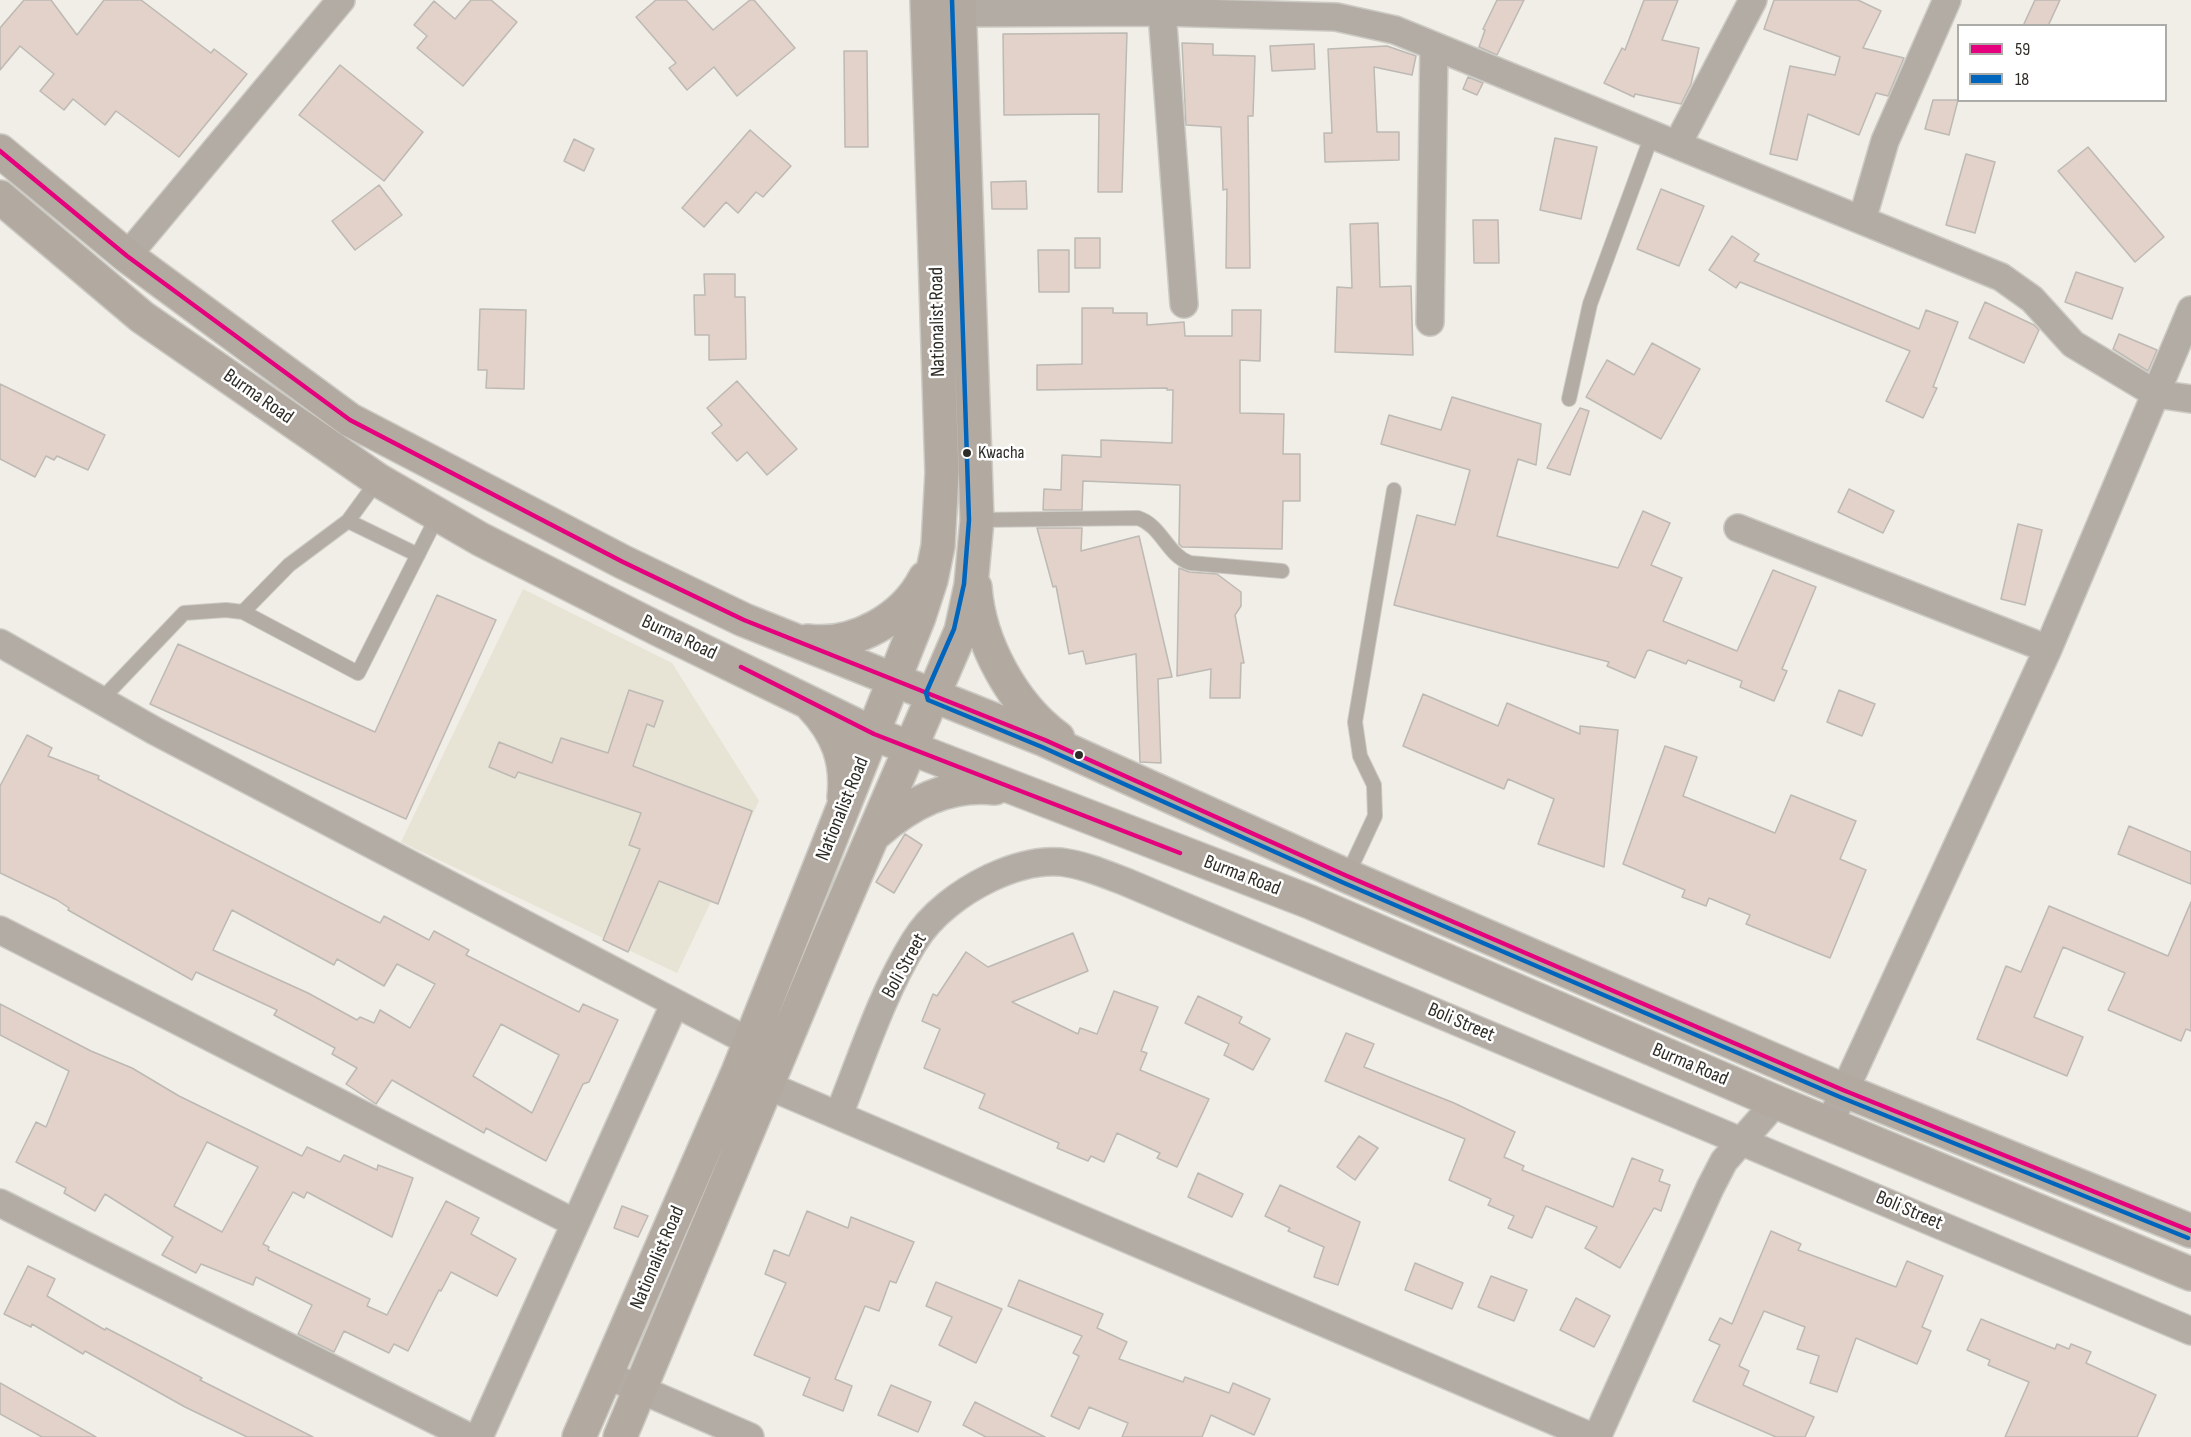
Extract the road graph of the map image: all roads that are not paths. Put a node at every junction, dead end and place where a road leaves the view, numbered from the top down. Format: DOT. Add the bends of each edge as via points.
graph roads {
  1 [pos="342,0"];
  2 [pos="1753,0"];
  3 [pos="1947,0"];
  4 [pos="959,6"];
  5 [pos="1163,6"];
  6 [pos="927,7"];
  7 [pos="1301,8"];
  8 [pos="1434,46"];
  9 [pos="1652,135"];
  10 [pos="1677,145"];
  11 [pos="0,152"];
  12 [pos="0,197"];
  13 [pos="1862,220"];
  14 [pos="127,256"];
  15 [pos="1184,304"];
  16 [pos="2191,310"];
  17 [pos="1430,322"];
  18 [pos="2156,394"];
  19 [pos="1569,399"];
  20 [pos="2191,399"];
  21 [pos="378,480"];
  22 [pos="1394,490"];
  23 [pos="438,515"];
  24 [pos="976,520"];
  25 [pos="348,521"];
  26 [pos="1738,528"];
  27 [pos="418,555"];
  28 [pos="935,557"];
  29 [pos="974,559"];
  30 [pos="1282,572"];
  31 [pos="243,612"];
  32 [pos="792,639"];
  33 [pos="2048,649"];
  34 [pos="3,650"];
  35 [pos="894,680"];
  36 [pos="933,695"];
  37 [pos="805,700"];
  38 [pos="100,701"];
  39 [pos="874,734"];
  40 [pos="911,750"];
  41 [pos="1083,757"];
  42 [pos="1011,789"];
  43 [pos="842,811"];
  44 [pos="873,836"];
  45 [pos="1347,876"];
  46 [pos="0,930"];
  47 [pos="674,1005"];
  48 [pos="743,1058"];
  49 [pos="774,1071"];
  50 [pos="1843,1090"];
  51 [pos="1776,1102"];
  52 [pos="839,1114"];
  53 [pos="1830,1122"];
  54 [pos="1742,1141"];
  55 [pos="0,1203"];
  56 [pos="575,1223"];
  57 [pos="2191,1230"];
  58 [pos="2191,1274"];
  59 [pos="2191,1331"];
  60 [pos="607,1375"];
  61 [pos="640,1392"];
  62 [pos="469,1437"];
  63 [pos="479,1437"];
  64 [pos="579,1437"];
  65 [pos="620,1437"];
  66 [pos="750,1437"];
  67 [pos="1592,1437"];
  68 [pos="1597,1437"];
  1 -- 14 [label="street"];
  2 -- 10 [label="street"];
  3 -- 13 [label="street" via="1885,141"];
  4 -- 5 [label="street"];
  4 -- 6 [label="street"];
  4 -- 24 [label="main road, Nationalist Road"];
  5 -- 7 [label="street"];
  5 -- 15 [label="street"];
  6 -- 28 [label="main road, Nationalist Road" via="942,473"];
  7 -- 8 [label="street" via="1365,21"];
  8 -- 9 [label="street"];
  8 -- 17 [label="street"];
  9 -- 10 [label="street"];
  9 -- 19 [label="lane" via="1590,304"];
  10 -- 13 [label="street"];
  11 -- 14 [label="main road, Burma Road"];
  12 -- 21 [label="main road, Burma Road" via="142,317"];
  13 -- 18 [label="street" via="2018,286 2073,344"];
  14 -- 32 [label="main road, Burma Road" via="350,420 540,521 744,620"];
  16 -- 18 [label="street"];
  18 -- 20 [label="street"];
  18 -- 33 [label="street"];
  21 -- 23 [label="main road, Burma Road"];
  21 -- 25 [label="lane"];
  22 -- 45 [label="lane" via="1355,722 1360,756 1374,784 1375,816"];
  23 -- 27 [label="lane"];
  23 -- 37 [label="main road, Burma Road"];
  24 -- 29 [label="main road, Nationalist Road"];
  24 -- 30 [label="lane" via="1138,518 1150,522 1178,559"];
  25 -- 27 [label="lane"];
  25 -- 31 [label="lane" via="290,565"];
  26 -- 33 [label="street"];
  27 -- 31 [label="lane" via="358,673"];
  28 -- 32 [label="main road" via="922,584 878,627 850,639 821,643"];
  28 -- 35 [label="main road, Nationalist Road" via="920,614"];
  29 -- 36 [label="main road, Nationalist Road" via="961,631"];
  29 -- 41 [label="main road" via="976,598 1002,673 1024,705 1052,734"];
  31 -- 38 [label="lane" via="184,613"];
  32 -- 35 [label="main road, Burma Road"];
  33 -- 50 [label="street"];
  34 -- 38 [label="street"];
  35 -- 36 [label="main road, Burma Road"];
  35 -- 39 [label="main road, Nationalist Road"];
  36 -- 40 [label="main road, Nationalist Road"];
  36 -- 41 [label="main road, Burma Road"];
  37 -- 39 [label="main road, Burma Road"];
  37 -- 43 [label="main road" via="827,721 841,749 846,780"];
  38 -- 47 [label="street"];
  39 -- 40 [label="main road, Burma Road"];
  39 -- 43 [label="main road, Nationalist Road"];
  40 -- 42 [label="main road, Burma Road"];
  40 -- 44 [label="main road, Nationalist Road"];
  41 -- 45 [label="main road, Burma Road"];
  42 -- 44 [label="main road" via="981,786 932,796 896,816"];
  42 -- 51 [label="main road, Burma Road" via="1310,902"];
  43 -- 48 [label="main road, Nationalist Road"];
  44 -- 49 [label="main road, Nationalist Road"];
  45 -- 50 [label="main road, Burma Road"];
  46 -- 56 [label="street"];
  47 -- 48 [label="street"];
  47 -- 56 [label="street"];
  48 -- 49 [label="street"];
  48 -- 60 [label="main road, Nationalist Road"];
  49 -- 52 [label="street"];
  49 -- 61 [label="main road, Nationalist Road"];
  50 -- 53 [label="street"];
  50 -- 57 [label="main road, Burma Road"];
  51 -- 53 [label="main road, Burma Road"];
  51 -- 54 [label="street"];
  52 -- 54 [label="street, Boli Street" via="914,941 951,902 1006,870 1059,862 1126,882"];
  52 -- 67 [label="street"];
  53 -- 58 [label="main road, Burma Road"];
  54 -- 59 [label="street, Boli Street"];
  54 -- 68 [label="street" via="1724,1161 1710,1188"];
  55 -- 62 [label="street"];
  56 -- 63 [label="street"];
  60 -- 61 [label="street"];
  60 -- 64 [label="main road, Nationalist Road"];
  61 -- 65 [label="main road, Nationalist Road"];
  61 -- 66 [label="street"];
}
